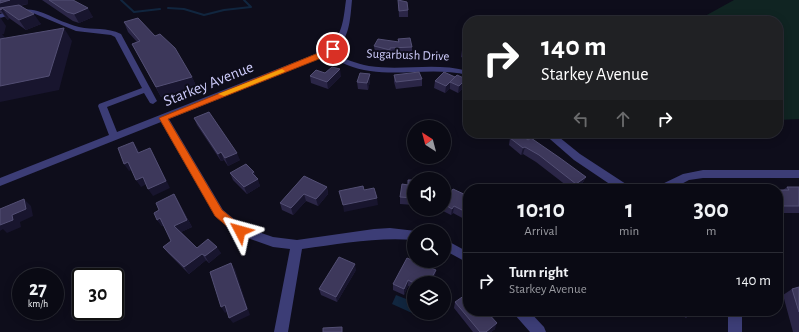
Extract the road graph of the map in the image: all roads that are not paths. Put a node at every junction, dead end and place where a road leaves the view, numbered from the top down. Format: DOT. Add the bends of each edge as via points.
graph roads {
  1 [pos="349,0"];
  2 [pos="0,16"];
  3 [pos="326,53"];
  4 [pos="463,72"];
  5 [pos="146,90"];
  6 [pos="153,101"];
  7 [pos="163,118"];
  8 [pos="115,137"];
  9 [pos="554,138"];
  10 [pos="799,174"];
  11 [pos="0,182"];
  12 [pos="618,184"];
  13 [pos="673,184"];
  14 [pos="407,234"];
  15 [pos="297,245"];
  16 [pos="451,248"];
  17 [pos="463,255"];
  18 [pos="525,316"];
  19 [pos="735,316"];
  20 [pos="281,332"];
  21 [pos="539,332"];
  22 [pos="735,332"];
  1 -- 3 [label="street, Starkey Avenue" via="342,40"];
  2 -- 5 [label="street" via="16,10 39,10 72,27 111,31 118,36"];
  3 -- 4 [label="street, Sugarbush Drive" via="364,68 440,67"];
  3 -- 7 [label="street, Starkey Avenue"];
  5 -- 6 [label="street"];
  5 -- 8 [label="street" via="102,106"];
  7 -- 8 [label="street, Starkey Avenue"];
  7 -- 15 [label="street" via="219,213 228,222 253,237"];
  8 -- 11 [label="street, Starkey Avenue"];
  9 -- 12 [label="street"];
  10 -- 13 [label="street" via="703,174"];
  14 -- 15 [label="street" via="374,234"];
  15 -- 20 [label="street"];
  16 -- 17 [label="street"];
  18 -- 21 [label="street"];
  19 -- 22 [label="street"];
}
